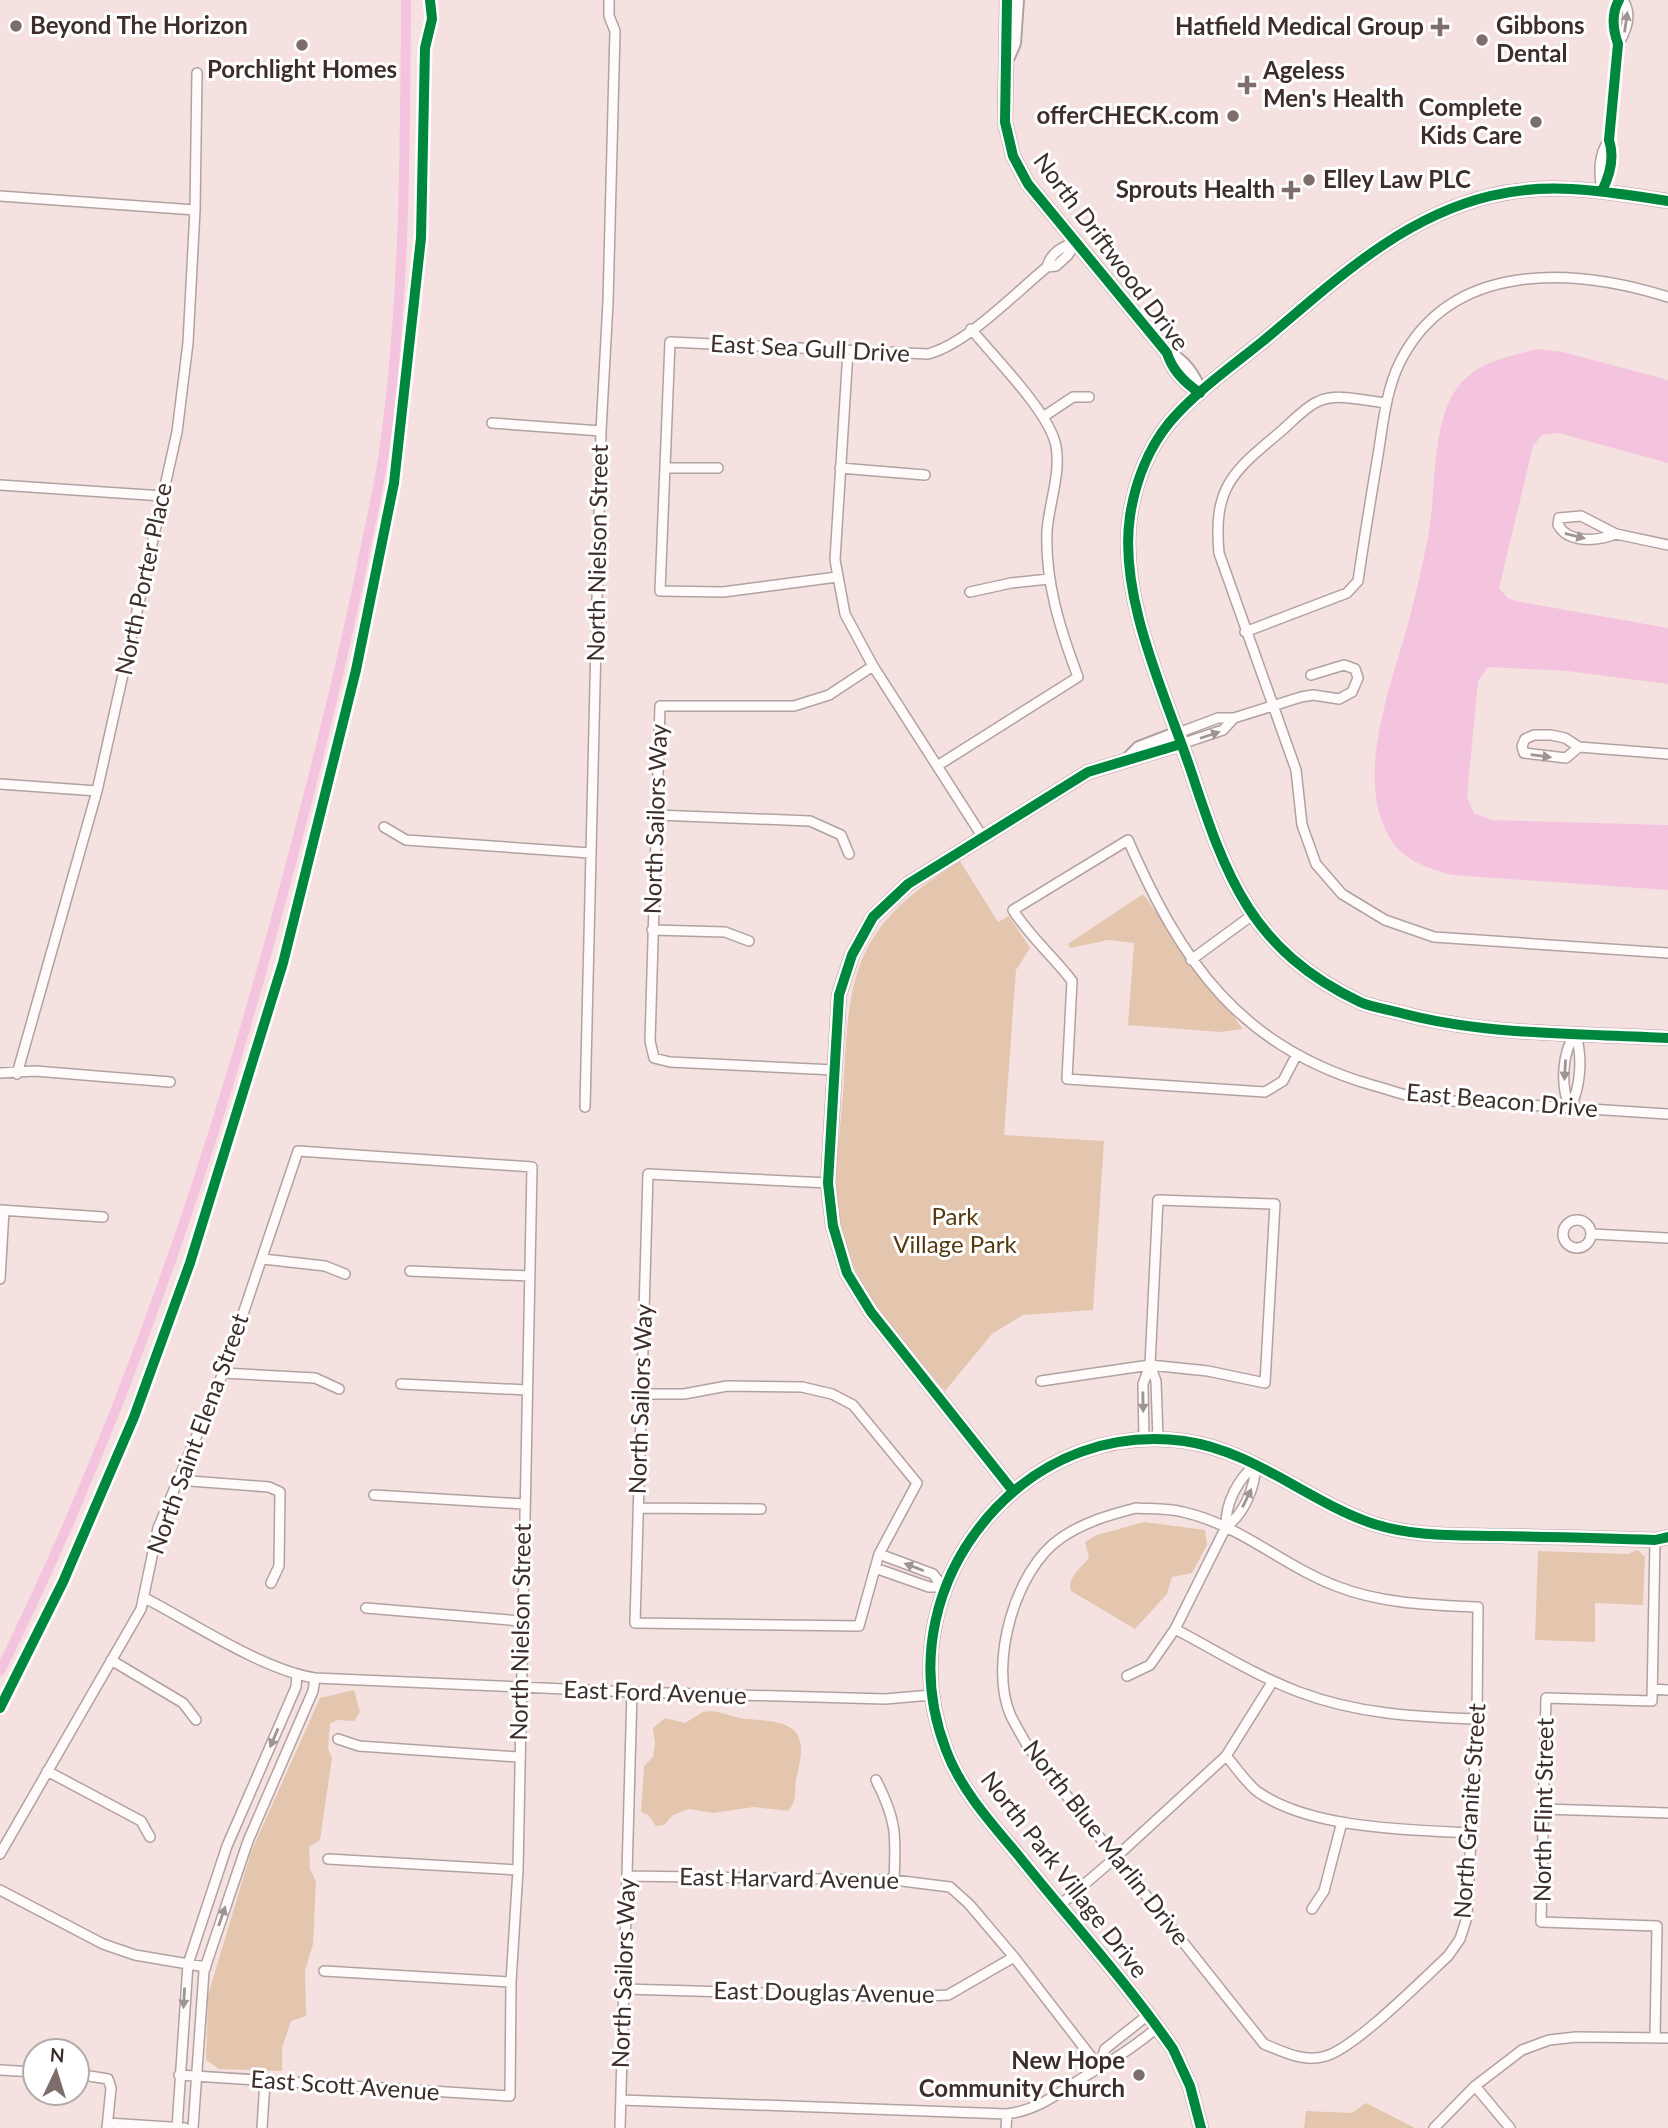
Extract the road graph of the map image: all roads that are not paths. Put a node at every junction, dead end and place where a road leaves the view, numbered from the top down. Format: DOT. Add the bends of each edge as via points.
graph roads {
  1 [pos="609,0"];
  2 [pos="1007,0"];
  3 [pos="1017,0"];
  4 [pos="1621,0"];
  5 [pos="1008,57"];
  6 [pos="197,73"];
  7 [pos="1602,191"];
  8 [pos="0,196"];
  9 [pos="1668,201"];
  10 [pos="195,210"];
  11 [pos="1076,242"];
  12 [pos="1668,297"];
  13 [pos="971,330"];
  14 [pos="848,351"];
  15 [pos="1200,393"];
  16 [pos="1089,397"];
  17 [pos="1386,403"];
  18 [pos="1044,417"];
  19 [pos="492,423"];
  20 [pos="601,431"];
  21 [pos="665,468"];
  22 [pos="718,468"];
  23 [pos="840,468"];
  24 [pos="925,475"];
  25 [pos="0,485"];
  26 [pos="163,496"];
  27 [pos="1616,534"];
  28 [pos="1668,545"];
  29 [pos="837,577"];
  30 [pos="1049,579"];
  31 [pos="970,592"];
  32 [pos="1245,632"];
  33 [pos="873,666"];
  34 [pos="1311,676"];
  35 [pos="1275,704"];
  36 [pos="1180,739"];
  37 [pos="1579,747"];
  38 [pos="1668,754"];
  39 [pos="937,766"];
  40 [pos="0,784"];
  41 [pos="97,791"];
  42 [pos="657,815"];
  43 [pos="383,827"];
  44 [pos="982,836"];
  45 [pos="590,853"];
  46 [pos="849,854"];
  47 [pos="1251,916"];
  48 [pos="653,930"];
  49 [pos="749,941"];
  50 [pos="1668,953"];
  51 [pos="1191,960"];
  52 [pos="1576,1033"];
  53 [pos="1668,1038"];
  54 [pos="1296,1056"];
  55 [pos="834,1070"];
  56 [pos="0,1073"];
  57 [pos="18,1074"];
  58 [pos="170,1082"];
  59 [pos="585,1107"];
  60 [pos="1570,1108"];
  61 [pos="1667,1114"];
  62 [pos="298,1151"];
  63 [pos="828,1183"];
  64 [pos="2,1210"];
  65 [pos="103,1217"];
  66 [pos="1592,1234"];
  67 [pos="1668,1238"];
  68 [pos="263,1259"];
  69 [pos="410,1271"];
  70 [pos="345,1275"];
  71 [pos="530,1276"];
  72 [pos="0,1279"];
  73 [pos="1150,1365"];
  74 [pos="223,1373"];
  75 [pos="1041,1381"];
  76 [pos="401,1384"];
  77 [pos="339,1389"];
  78 [pos="527,1390"];
  79 [pos="641,1394"];
  80 [pos="1158,1439"];
  81 [pos="1144,1440"];
  82 [pos="1256,1464"];
  83 [pos="177,1480"];
  84 [pos="1013,1491"];
  85 [pos="374,1495"];
  86 [pos="523,1504"];
  87 [pos="638,1508"];
  88 [pos="761,1509"];
  89 [pos="1226,1527"];
  90 [pos="1661,1538"];
  91 [pos="1668,1543"];
  92 [pos="879,1554"];
  93 [pos="874,1568"];
  94 [pos="271,1583"];
  95 [pos="943,1587"];
  96 [pos="145,1598"];
  97 [pos="1478,1606"];
  98 [pos="366,1608"];
  99 [pos="521,1621"];
  100 [pos="1175,1629"];
  101 [pos="111,1660"];
  102 [pos="297,1674"];
  103 [pos="1127,1676"];
  104 [pos="315,1678"];
  105 [pos="1273,1681"];
  106 [pos="520,1688"];
  107 [pos="1652,1689"];
  108 [pos="1668,1690"];
  109 [pos="632,1692"];
  110 [pos="932,1695"];
  111 [pos="1478,1718"];
  112 [pos="196,1720"];
  113 [pos="338,1739"];
  114 [pos="1226,1756"];
  115 [pos="518,1757"];
  116 [pos="47,1771"];
  117 [pos="876,1780"];
  118 [pos="1544,1810"];
  119 [pos="1668,1813"];
  120 [pos="1342,1822"];
  121 [pos="1473,1833"];
  122 [pos="149,1837"];
  123 [pos="0,1854"];
  124 [pos="1115,1858"];
  125 [pos="328,1859"];
  126 [pos="518,1870"];
  127 [pos="627,1876"];
  128 [pos="894,1880"];
  129 [pos="0,1890"];
  130 [pos="1059,1906"];
  131 [pos="1312,1909"];
  132 [pos="1014,1957"];
  133 [pos="188,1964"];
  134 [pos="206,1966"];
  135 [pos="324,1971"];
  136 [pos="511,1982"];
  137 [pos="624,1989"];
  138 [pos="1148,2015"];
  139 [pos="1158,2027"];
  140 [pos="1655,2038"];
  141 [pos="1668,2038"];
  142 [pos="1264,2044"];
  143 [pos="1099,2067"];
  144 [pos="0,2070"];
  145 [pos="21,2071"];
  146 [pos="91,2076"];
  147 [pos="180,2076"];
  148 [pos="196,2077"];
  149 [pos="265,2081"];
  150 [pos="1475,2086"];
  151 [pos="510,2096"];
  152 [pos="621,2100"];
  153 [pos="1007,2113"];
  154 [pos="108,2125"];
  155 [pos="177,2128"];
  156 [pos="185,2128"];
  157 [pos="192,2128"];
  158 [pos="262,2128"];
  159 [pos="620,2128"];
  160 [pos="1006,2128"];
  161 [pos="1201,2128"];
  162 [pos="1434,2128"];
  163 [pos="1510,2128"];
  1 -- 20 [label="street, North Nielson Street" via="608,16 615,31"];
  2 -- 5 [label="street, North Driftwood Drive" via="1004,40"];
  3 -- 5 [label="street, North Driftwood Drive" via="1014,43"];
  4 -- 7 [label="street" via="1613,31 1618,44 1609,140 1599,174"];
  5 -- 11 [label="street, North Driftwood Drive" via="1004,110 1013,156 1028,184"];
  6 -- 10 [label="street, North Porter Place"];
  7 -- 9 [label="street"];
  7 -- 15 [label="street" via="1518,190 1469,201 1423,220 1378,246"];
  8 -- 10 [label="street"];
  10 -- 26 [label="street, North Porter Place" via="188,343"];
  11 -- 13 [label="street, East Sea Gull Drive" via="1056,267 1047,267"];
  11 -- 15 [label="street, North Driftwood Drive" via="1167,353 1170,364"];
  12 -- 17 [label="street" via="1620,282 1574,277 1512,281 1471,291 1418,333 1399,363"];
  13 -- 14 [label="street, East Sea Gull Drive" via="928,354"];
  13 -- 18 [label="street"];
  14 -- 21 [label="street, East Sea Gull Drive" via="670,342"];
  14 -- 23 [label="street"];
  15 -- 36 [label="street" via="1169,424 1150,453 1136,490 1129,528 1131,589"];
  16 -- 18 [label="street" via="1073,397"];
  17 -- 32 [label="street" via="1358,581 1348,593"];
  17 -- 32 [label="street" via="1339,397 1317,402 1243,463 1226,486 1216,522 1219,553"];
  18 -- 30 [label="street" via="1056,444 1058,468 1049,504"];
  19 -- 20 [label="street"];
  20 -- 45 [label="street, North Nielson Street"];
  21 -- 22 [label="street"];
  21 -- 29 [label="street" via="660,591 723,592"];
  23 -- 24 [label="street"];
  23 -- 29 [label="street"];
  25 -- 26 [label="street"];
  26 -- 41 [label="street, North Porter Place"];
  27 -- 27 [label="street, one-way" via="1581,516 1559,518 1562,532 1573,538 1602,540"];
  27 -- 28 [label="street"];
  29 -- 33 [label="street" via="845,614"];
  30 -- 31 [label="street"];
  30 -- 39 [label="street" via="1078,677"];
  32 -- 35 [label="street"];
  33 -- 39 [label="street"];
  33 -- 42 [label="street, North Sailors Way" via="813,702 794,706 660,706"];
  34 -- 35 [label="street" via="1344,665 1355,669 1358,678 1352,692 1339,699 1313,695"];
  35 -- 36 [label="street" via="1234,718 1223,730"];
  35 -- 50 [label="street" via="1296,770 1302,825 1315,864 1342,894 1385,920 1434,937"];
  36 -- 44 [label="street" via="1145,757 1130,757 1074,779"];
  36 -- 47 [label="street" via="1222,863"];
  37 -- 37 [label="street, one-way" via="1551,735 1534,735 1522,746 1524,753 1566,758"];
  37 -- 38 [label="street"];
  39 -- 44 [label="street"];
  40 -- 41 [label="street"];
  41 -- 57 [label="street, North Porter Place"];
  42 -- 46 [label="street" via="810,821 841,835"];
  42 -- 48 [label="street, North Sailors Way"];
  43 -- 45 [label="street" via="406,840"];
  44 -- 55 [label="street" via="908,884 873,917 852,956 839,995"];
  45 -- 59 [label="street, North Nielson Street"];
  47 -- 51 [label="street"];
  47 -- 52 [label="street" via="1301,967 1362,1003 1443,1025"];
  48 -- 49 [label="street" via="725,932"];
  48 -- 55 [label="street, North Sailors Way" via="650,1041 654,1058"];
  51 -- 54 [label="street, East Beacon Drive" via="1253,1026"];
  51 -- 54 [label="street, East Beacon Drive" via="1128,840 1013,910 1030,937 1051,953 1072,981 1067,1079 1265,1092 1283,1081"];
  52 -- 53 [label="street"];
  52 -- 60 [label="street" via="1567,1047 1564,1093"];
  54 -- 60 [label="street, East Beacon Drive" via="1352,1079 1418,1098"];
  55 -- 63 [label="street"];
  56 -- 57 [label="street"];
  57 -- 58 [label="street" via="35,1071"];
  60 -- 61 [label="street, East Beacon Drive"];
  62 -- 68 [label="street, North Saint Elena Street"];
  62 -- 71 [label="street, North Nielson Street" via="533,1167"];
  63 -- 79 [label="street, North Sailors Way" via="648,1174"];
  63 -- 84 [label="street" via="833,1226 857,1293"];
  64 -- 65 [label="street"];
  64 -- 72 [label="street"];
  66 -- 67 [label="street"];
  68 -- 70 [label="street" via="325,1266"];
  68 -- 74 [label="street, North Saint Elena Street"];
  69 -- 71 [label="street"];
  71 -- 78 [label="street, North Nielson Street"];
  73 -- 73 [label="street" via="1158,1200 1275,1204 1265,1383"];
  73 -- 75 [label="street"];
  73 -- 80 [label="street" via="1156,1381"];
  73 -- 81 [label="street, one-way" via="1143,1384"];
  74 -- 77 [label="street" via="315,1378"];
  74 -- 83 [label="street, North Saint Elena Street"];
  76 -- 78 [label="street"];
  78 -- 86 [label="street, North Nielson Street"];
  79 -- 87 [label="street, North Sailors Way"];
  79 -- 92 [label="street" via="684,1394 727,1386 802,1387 853,1405 916,1483"];
  80 -- 81 [label="street, North Park Village Drive"];
  80 -- 82 [label="street, North Park Village Drive" via="1204,1445"];
  81 -- 84 [label="street, North Park Village Drive" via="1096,1446 1066,1456"];
  82 -- 89 [label="street" via="1255,1482 1237,1519"];
  82 -- 90 [label="street, North Park Village Drive" via="1354,1516 1396,1530 1445,1535"];
  83 -- 94 [label="street" via="269,1487 280,1492 279,1566"];
  83 -- 96 [label="street, North Saint Elena Street" via="158,1528"];
  84 -- 95 [label="street, North Park Village Drive" via="981,1525"];
  85 -- 86 [label="street"];
  86 -- 99 [label="street, North Nielson Street"];
  87 -- 88 [label="street"];
  87 -- 93 [label="street, North Sailors Way" via="635,1623 859,1626"];
  89 -- 97 [label="street, North Blue Marlin Drive" via="1337,1587 1414,1604"];
  89 -- 100 [label="street"];
  89 -- 124 [label="street, North Blue Marlin Drive" via="1183,1511 1136,1508 1094,1519 1059,1539 1024,1580 1010,1621 1002,1668 1009,1713 1028,1747"];
  90 -- 91 [label="street, North Park Village Drive"];
  90 -- 107 [label="street"];
  92 -- 93 [label="street"];
  95 -- 92 [label="street, one-way" via="933,1574"];
  93 -- 95 [label="street" via="929,1587"];
  95 -- 110 [label="street, North Park Village Drive" via="931,1636"];
  96 -- 101 [label="street, North Saint Elena Street"];
  96 -- 102 [label="street, East Ford Avenue"];
  97 -- 111 [label="street, North Granite Street"];
  98 -- 99 [label="street"];
  99 -- 106 [label="street, North Nielson Street"];
  100 -- 103 [label="street" via="1150,1665"];
  100 -- 105 [label="street"];
  101 -- 112 [label="street" via="183,1703"];
  101 -- 116 [label="street, North Saint Elena Street"];
  102 -- 104 [label="street, East Ford Avenue"];
  102 -- 133 [label="street, one-way" via="296,1687 227,1846"];
  104 -- 106 [label="street, East Ford Avenue"];
  134 -- 104 [label="street, one-way" via="248,1841"];
  105 -- 111 [label="street" via="1313,1697 1387,1714"];
  105 -- 114 [label="street"];
  106 -- 109 [label="street, East Ford Avenue"];
  106 -- 115 [label="street, North Nielson Street"];
  107 -- 108 [label="street"];
  107 -- 118 [label="street, North Flint Street" via="1652,1701 1546,1698"];
  109 -- 110 [label="street, East Ford Avenue" via="885,1699"];
  109 -- 127 [label="street, North Sailors Way"];
  110 -- 130 [label="street, North Park Village Drive" via="946,1751 972,1798"];
  111 -- 121 [label="street, North Granite Street"];
  113 -- 115 [label="street" via="359,1746"];
  114 -- 120 [label="street" via="1256,1791 1284,1806"];
  114 -- 124 [label="street"];
  115 -- 126 [label="street, North Nielson Street"];
  116 -- 122 [label="street" via="141,1821"];
  116 -- 123 [label="street, North Saint Elena Street"];
  117 -- 128 [label="street" via="892,1811 896,1832"];
  118 -- 119 [label="street"];
  118 -- 140 [label="street, North Flint Street" via="1541,1922 1657,1926"];
  120 -- 121 [label="street"];
  120 -- 131 [label="street" via="1324,1891"];
  121 -- 142 [label="street, North Granite Street" via="1467,1917 1448,1956 1351,2043 1326,2056 1297,2058"];
  124 -- 130 [label="street"];
  124 -- 142 [label="street, North Blue Marlin Drive"];
  125 -- 126 [label="street"];
  126 -- 136 [label="street, North Nielson Street"];
  127 -- 128 [label="street, East Harvard Avenue"];
  127 -- 137 [label="street, North Sailors Way"];
  128 -- 132 [label="street, East Harvard Avenue" via="950,1887"];
  129 -- 133 [label="street" via="103,1944"];
  130 -- 138 [label="street, North Park Village Drive"];
  132 -- 137 [label="street, East Douglas Avenue" via="948,1995"];
  132 -- 143 [label="street"];
  133 -- 134 [label="street"];
  133 -- 147 [label="street, one-way"];
  134 -- 148 [label="street"];
  135 -- 136 [label="street"];
  136 -- 151 [label="street, North Nielson Street"];
  137 -- 152 [label="street, North Sailors Way"];
  138 -- 139 [label="street, North Park Village Drive"];
  138 -- 143 [label="street" via="1105,2049"];
  139 -- 143 [label="street" via="1115,2061"];
  139 -- 161 [label="street, North Park Village Drive" via="1190,2086"];
  140 -- 141 [label="street"];
  140 -- 150 [label="street" via="1549,2040 1511,2056"];
  143 -- 153 [label="street" via="1050,2101"];
  144 -- 145 [label="street"];
  146 -- 154 [label="street" via="108,2079"];
  147 -- 148 [label="street, East Scott Avenue"];
  147 -- 155 [label="street"];
  148 -- 149 [label="street, East Scott Avenue"];
  148 -- 157 [label="street"];
  149 -- 151 [label="street, East Scott Avenue"];
  149 -- 158 [label="street"];
  150 -- 162 [label="street"];
  150 -- 163 [label="street"];
  152 -- 153 [label="street"];
  152 -- 159 [label="street, North Sailors Way"];
  153 -- 160 [label="street"];
  154 -- 155 [label="street"];
  155 -- 156 [label="street"];
}
